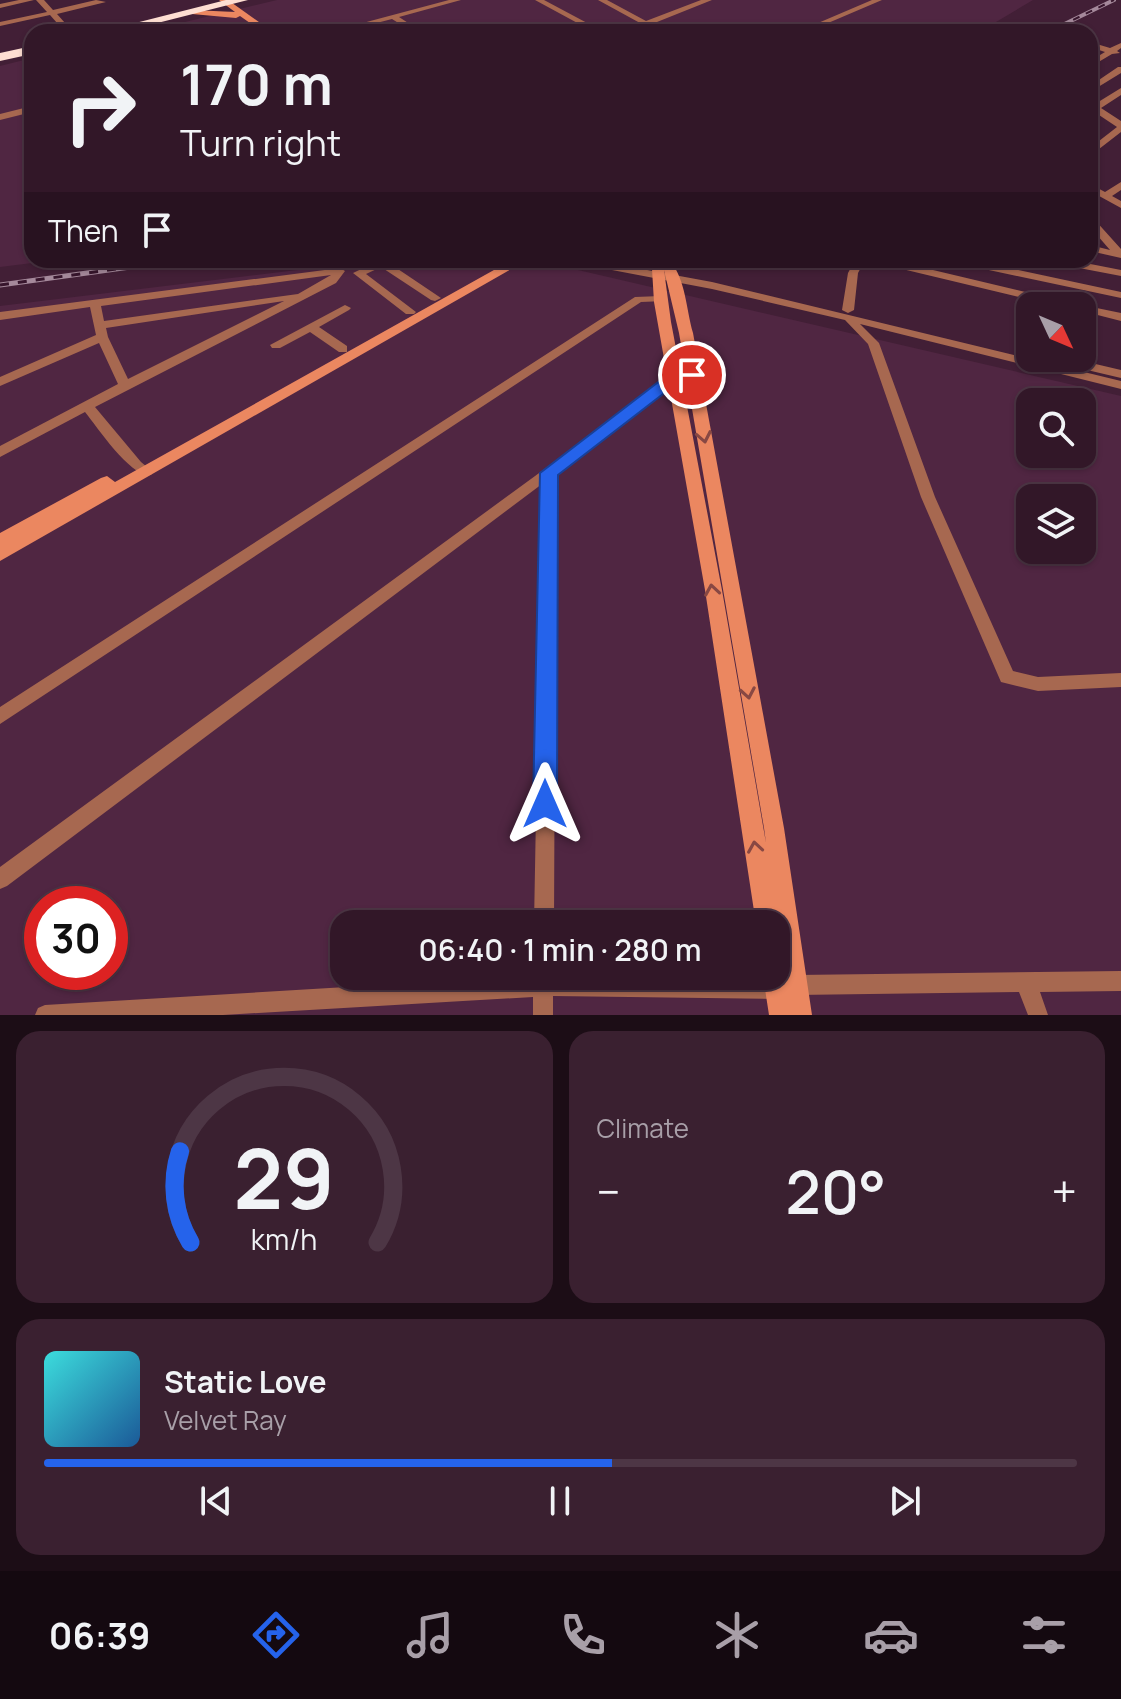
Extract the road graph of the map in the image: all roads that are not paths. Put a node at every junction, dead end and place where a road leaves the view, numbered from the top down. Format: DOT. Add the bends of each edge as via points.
graph roads {
  1 [pos="30,0"];
  2 [pos="40,0"];
  3 [pos="253,0"];
  4 [pos="457,0"];
  5 [pos="539,0"];
  6 [pos="602,0"];
  7 [pos="708,0"];
  8 [pos="878,0"];
  9 [pos="104,1"];
  10 [pos="221,1"];
  11 [pos="0,6"];
  12 [pos="187,8"];
  13 [pos="239,9"];
  14 [pos="52,13"];
  15 [pos="394,17"];
  16 [pos="646,23"];
  17 [pos="0,24"];
  18 [pos="62,24"];
  19 [pos="120,24"];
  20 [pos="133,24"];
  21 [pos="259,24"];
  22 [pos="370,24"];
  23 [pos="405,24"];
  24 [pos="585,24"];
  25 [pos="820,24"];
  26 [pos="1121,45"];
  27 [pos="24,49"];
  28 [pos="1116,53"];
  29 [pos="0,55"];
  30 [pos="1121,69"];
  31 [pos="1098,85"];
  32 [pos="1121,91"];
  33 [pos="1098,102"];
  34 [pos="1098,110"];
  35 [pos="24,111"];
  36 [pos="0,117"];
  37 [pos="1120,124"];
  38 [pos="1098,145"];
  39 [pos="1121,185"];
  40 [pos="1098,192"];
  41 [pos="1106,196"];
  42 [pos="1121,205"];
  43 [pos="1098,230"];
  44 [pos="1098,250"];
  45 [pos="1121,255"];
  46 [pos="370,268"];
  47 [pos="390,268"];
  48 [pos="488,268"];
  49 [pos="506,268"];
  50 [pos="664,268"];
  51 [pos="856,268"];
  52 [pos="907,268"];
  53 [pos="950,268"];
  54 [pos="992,268"];
  55 [pos="1095,268"];
  56 [pos="1121,273"];
  57 [pos="944,278"];
  58 [pos="230,284"];
  59 [pos="306,294"];
  60 [pos="1016,294"];
  61 [pos="1121,295"];
  62 [pos="435,298"];
  63 [pos="669,300"];
  64 [pos="95,303"];
  65 [pos="230,306"];
  66 [pos="345,308"];
  67 [pos="1096,311"];
  68 [pos="410,312"];
  69 [pos="848,314"];
  70 [pos="0,316"];
  71 [pos="1121,317"];
  72 [pos="311,327"];
  73 [pos="100,331"];
  74 [pos="276,345"];
  75 [pos="343,349"];
  76 [pos="1016,350"];
  77 [pos="1096,368"];
  78 [pos="1121,374"];
  79 [pos="684,376"];
  80 [pos="0,382"];
  81 [pos="1121,385"];
  82 [pos="125,386"];
  83 [pos="87,406"];
  84 [pos="0,452"];
  85 [pos="141,469"];
  86 [pos="549,473"];
  87 [pos="0,541"];
  88 [pos="0,554"];
  89 [pos="1120,681"];
  90 [pos="0,716"];
  91 [pos="0,879"];
  92 [pos="544,910"];
  93 [pos="765,910"];
  94 [pos="779,910"];
  95 [pos="1121,981"];
  96 [pos="790,983"];
  97 [pos="1026,983"];
  98 [pos="411,990"];
  99 [pos="543,990"];
  100 [pos="783,990"];
  101 [pos="787,990"];
  102 [pos="45,1015"];
  103 [pos="543,1015"];
  104 [pos="781,1015"];
  105 [pos="800,1015"];
  106 [pos="1038,1015"];
  1 -- 11 [label="street"];
  2 -- 14 [label="street"];
  3 -- 13 [label="main road"];
  4 -- 15 [label="street"];
  5 -- 24 [label="street"];
  6 -- 16 [label="street"];
  7 -- 16 [label="street"];
  8 -- 25 [label="street"];
  9 -- 14 [label="street"];
  10 -- 12 [label="highway"];
  10 -- 13 [label="highway"];
  12 -- 13 [label="main road"];
  12 -- 19 [label="highway"];
  12 -- 20 [label="highway"];
  13 -- 21 [label="main road"];
  14 -- 17 [label="street"];
  14 -- 18 [label="street"];
  15 -- 22 [label="street"];
  15 -- 23 [label="street"];
  26 -- 28 [label="street"];
  27 -- 29 [label="highway"];
  30 -- 31 [label="street"];
  32 -- 33 [label="street"];
  34 -- 37 [label="street"];
  35 -- 36 [label="street"];
  37 -- 38 [label="street"];
  39 -- 41 [label="street"];
  40 -- 41 [label="street"];
  41 -- 42 [label="street"];
  43 -- 45 [label="street"];
  44 -- 45 [label="street"];
  46 -- 68 [label="street" via="358,273"];
  47 -- 62 [label="street"];
  48 -- 62 [label="main road"];
  49 -- 85 [label="main road"];
  50 -- 63 [label="main road"];
  50 -- 69 [label="street"];
  51 -- 69 [label="street"];
  52 -- 57 [label="street"];
  53 -- 57 [label="street"];
  54 -- 61 [label="street"];
  55 -- 56 [label="street"];
  57 -- 60 [label="street"];
  58 -- 59 [label="street" via="340,271"];
  58 -- 64 [label="street"];
  58 -- 65 [label="street"];
  59 -- 65 [label="street"];
  59 -- 82 [label="street"];
  62 -- 68 [label="main road"];
  63 -- 79 [label="main road"];
  63 -- 90 [label="street" via="639,299"];
  64 -- 70 [label="street"];
  64 -- 73 [label="street"];
  65 -- 73 [label="street"];
  66 -- 72 [label="street"];
  67 -- 71 [label="street"];
  68 -- 75 [label="main road"];
  69 -- 76 [label="street"];
  69 -- 81 [label="street"];
  69 -- 89 [label="street" via="873,343 928,497 1007,677 1038,684"];
  72 -- 74 [label="street"];
  72 -- 75 [label="street"];
  73 -- 80 [label="street"];
  73 -- 82 [label="street"];
  75 -- 85 [label="main road"];
  77 -- 78 [label="street"];
  79 -- 86 [label="street"];
  93 -- 79 [label="main road, one-way"];
  79 -- 94 [label="main road, one-way" via="774,828"];
  82 -- 83 [label="street"];
  83 -- 84 [label="street"];
  83 -- 85 [label="street"];
  85 -- 87 [label="main road"];
  85 -- 88 [label="main road"];
  86 -- 91 [label="street"];
  86 -- 92 [label="street"];
  95 -- 97 [label="street"];
  96 -- 97 [label="street"];
  97 -- 106 [label="street"];
  98 -- 102 [label="street"];
  99 -- 103 [label="street"];
  100 -- 104 [label="main road"];
  101 -- 105 [label="main road"];
}
